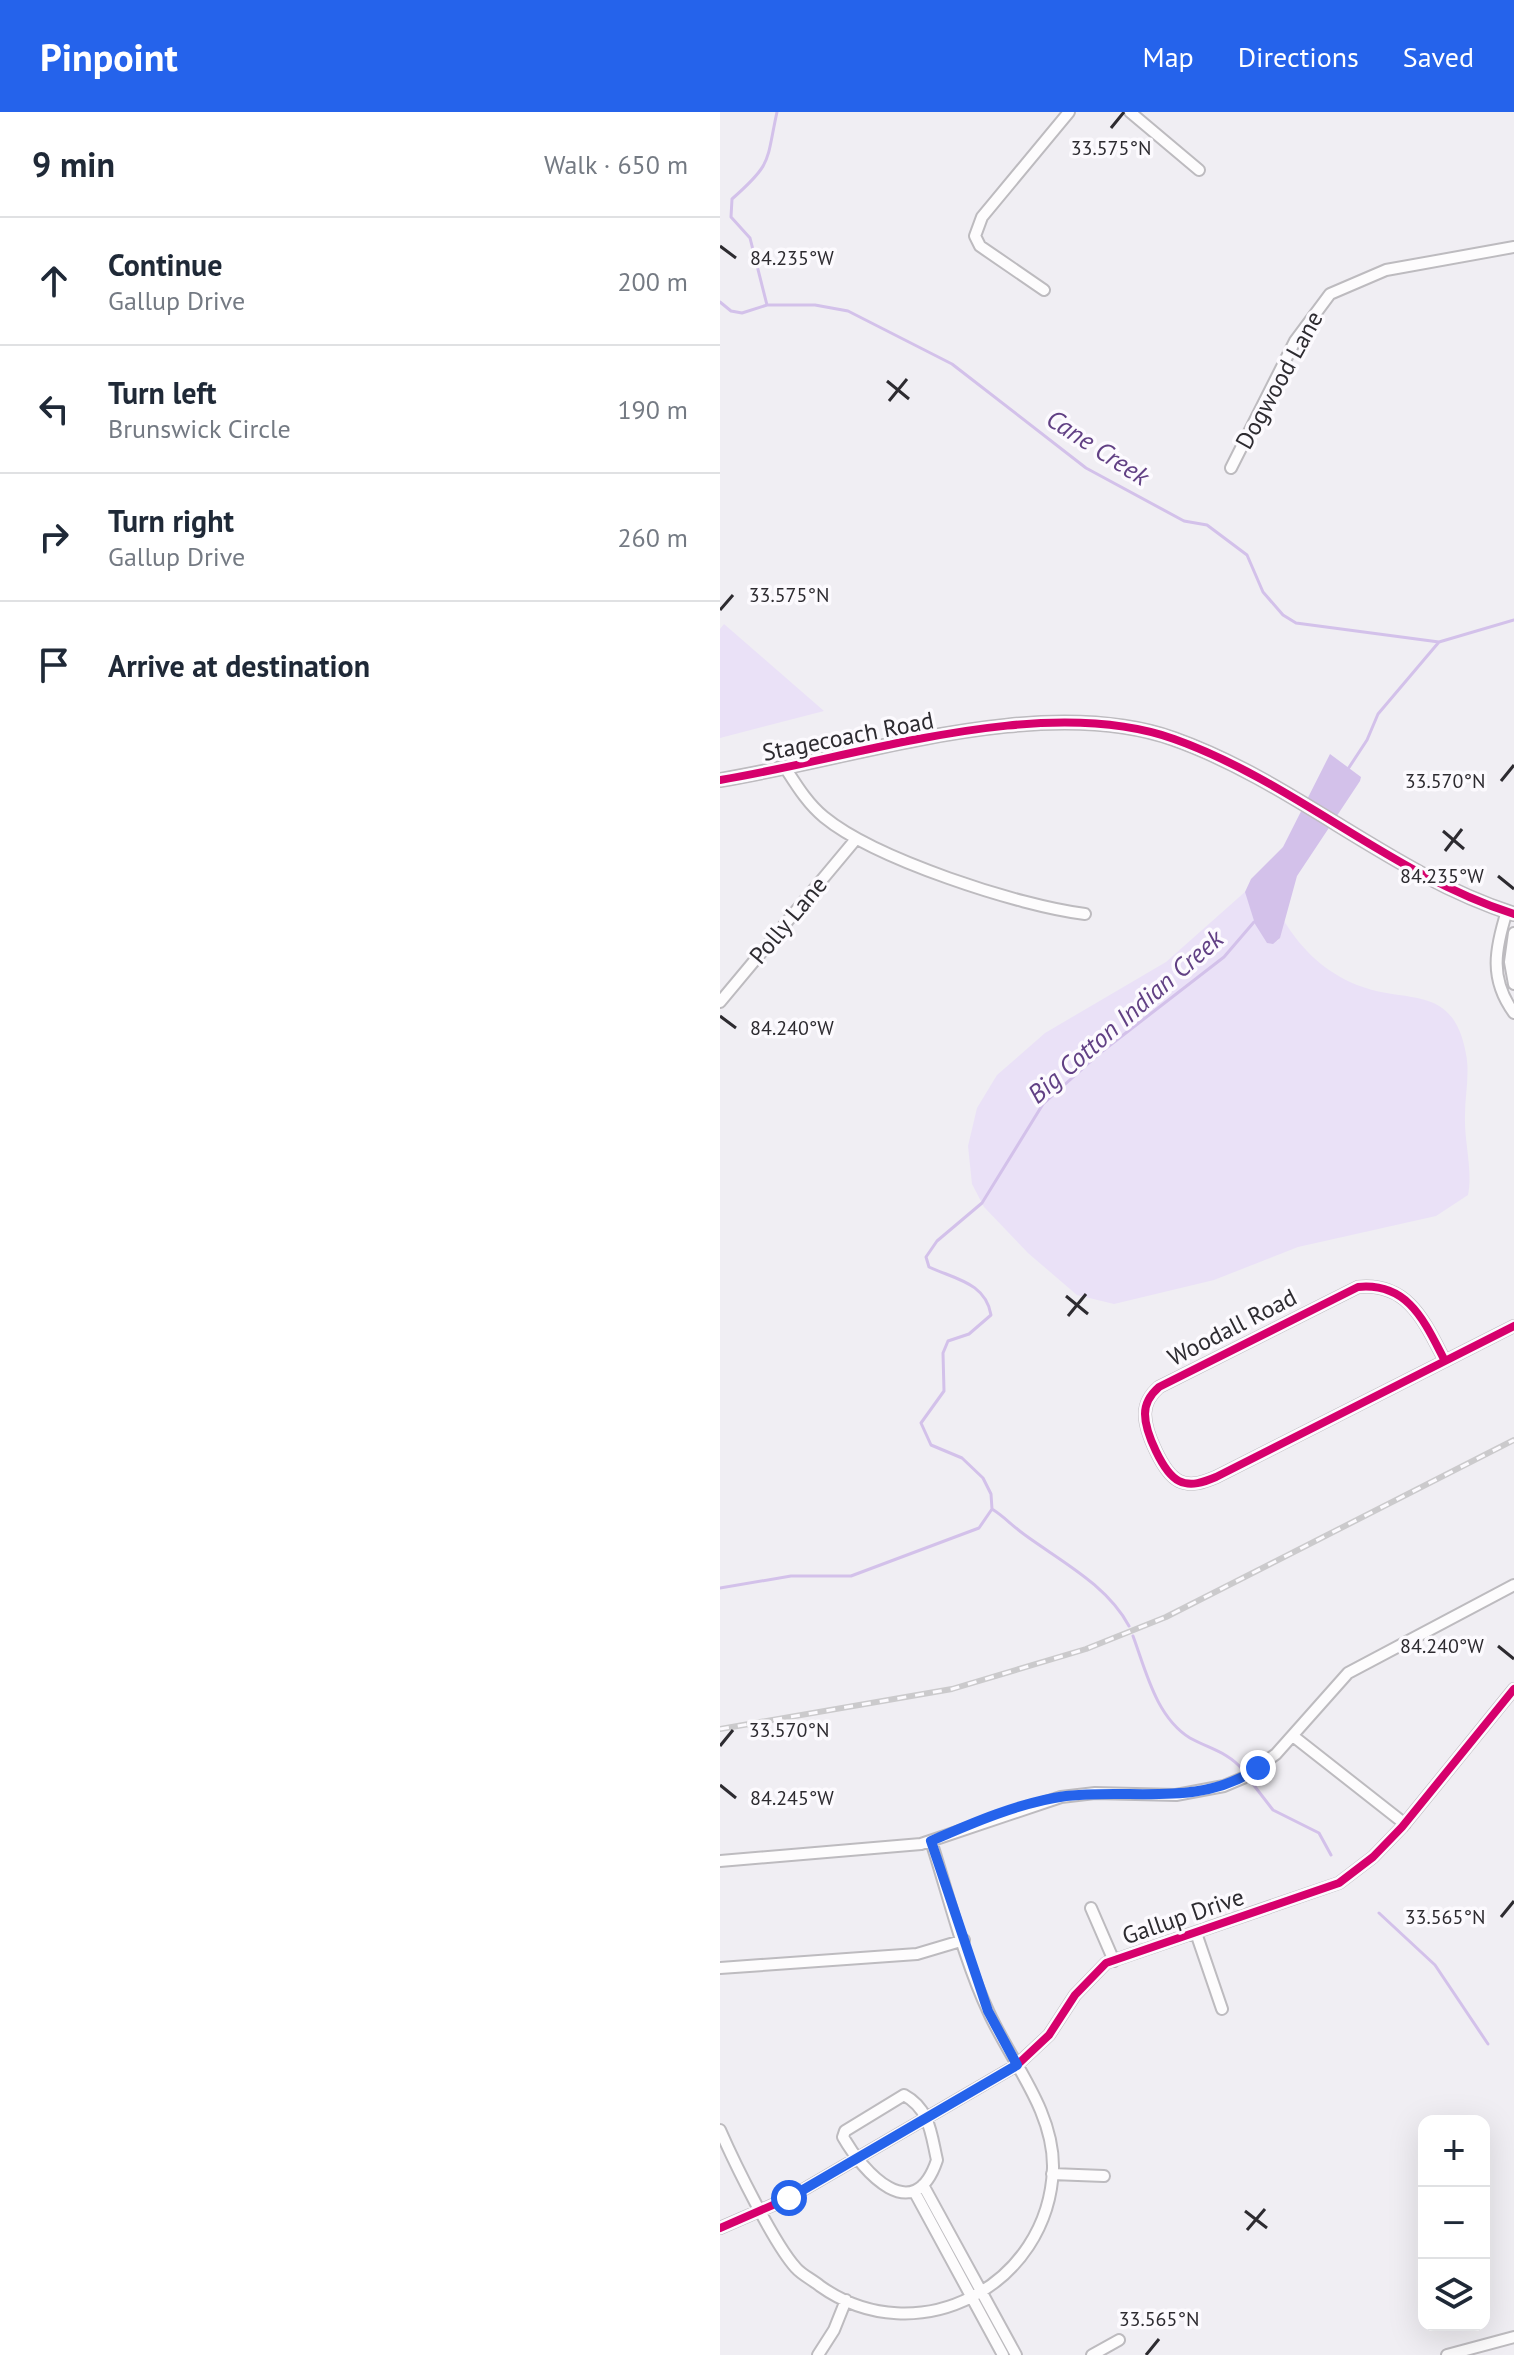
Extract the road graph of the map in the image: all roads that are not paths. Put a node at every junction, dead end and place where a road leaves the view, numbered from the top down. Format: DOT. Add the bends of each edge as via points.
graph roads {
  1 [pos="1069,112"];
  2 [pos="1130,112"];
  3 [pos="1199,170"];
  4 [pos="1514,247"];
  5 [pos="1044,290"];
  6 [pos="1231,468"];
  7 [pos="786,769"];
  8 [pos="720,780"];
  9 [pos="856,839"];
  10 [pos="1510,913"];
  11 [pos="1085,914"];
  12 [pos="1514,933"];
  13 [pos="1514,984"];
  14 [pos="720,1002"];
  15 [pos="1514,1013"];
  16 [pos="1514,1326"];
  17 [pos="1445,1361"];
  18 [pos="1514,1585"];
  19 [pos="1514,1689"];
  20 [pos="1293,1736"];
  21 [pos="1405,1824"];
  22 [pos="931,1841"];
  23 [pos="720,1861"];
  24 [pos="1091,1908"];
  25 [pos="1196,1933"];
  26 [pos="964,1940"];
  27 [pos="1114,1961"];
  28 [pos="720,1968"];
  29 [pos="1222,2009"];
  30 [pos="1017,2065"];
  31 [pos="928,2118"];
  32 [pos="720,2130"];
  33 [pos="856,2160"];
  34 [pos="1052,2174"];
  35 [pos="1104,2176"];
  36 [pos="918,2188"];
  37 [pos="762,2212"];
  38 [pos="720,2228"];
  39 [pos="977,2295"];
  40 [pos="846,2300"];
  41 [pos="1514,2337"];
  42 [pos="1119,2340"];
  43 [pos="818,2355"];
  44 [pos="1003,2355"];
  45 [pos="1016,2355"];
  46 [pos="1092,2355"];
  47 [pos="1447,2355"];
  1 -- 5 [label="street" via="976,231 980,246"];
  2 -- 3 [label="street"];
  4 -- 6 [label="street, Dogwood Lane" via="1386,270 1330,294 1295,341"];
  7 -- 8 [label="street, Stagecoach Road"];
  7 -- 9 [label="street" via="824,818"];
  7 -- 10 [label="street, Stagecoach Road" via="1023,724 1133,728 1174,739 1242,770 1439,884"];
  9 -- 11 [label="street" via="1026,902"];
  9 -- 14 [label="street, Polly Lane"];
  10 -- 15 [label="street" via="1495,966"];
  12 -- 13 [label="street"];
  16 -- 17 [label="street, Woodall Road"];
  17 -- 17 [label="street, Woodall Road" via="1199,1483 1180,1481 1169,1473 1145,1419 1148,1402 1159,1387 1358,1287 1390,1290 1413,1304"];
  18 -- 20 [label="street" via="1348,1673"];
  19 -- 21 [label="street, Gallup Drive"];
  20 -- 21 [label="street"];
  20 -- 22 [label="street" via="1258,1768 1224,1786 1176,1795 1061,1797"];
  21 -- 25 [label="street, Gallup Drive" via="1339,1883"];
  22 -- 23 [label="street"];
  22 -- 26 [label="street"];
  24 -- 27 [label="street"];
  25 -- 27 [label="street, Gallup Drive"];
  25 -- 29 [label="street"];
  26 -- 28 [label="street" via="917,1954"];
  26 -- 30 [label="street" via="988,2011"];
  27 -- 30 [label="street, Gallup Drive" via="1085,1984 1049,2035"];
  30 -- 31 [label="street, Gallup Drive"];
  30 -- 34 [label="street" via="1043,2115"];
  31 -- 33 [label="street, Gallup Drive"];
  31 -- 33 [label="street" via="904,2095 845,2131"];
  31 -- 36 [label="street" via="937,2160"];
  32 -- 37 [label="street"];
  33 -- 36 [label="street" via="889,2188"];
  33 -- 37 [label="street, Gallup Drive"];
  34 -- 35 [label="street"];
  34 -- 39 [label="street" via="1044,2222 1010,2269"];
  36 -- 39 [label="street"];
  37 -- 38 [label="street, Gallup Drive"];
  37 -- 40 [label="street" via="796,2268"];
  39 -- 40 [label="street" via="913,2314 879,2312"];
  39 -- 44 [label="street"];
  39 -- 45 [label="street"];
  40 -- 43 [label="street"];
  41 -- 47 [label="street"];
  42 -- 46 [label="street"];
}
